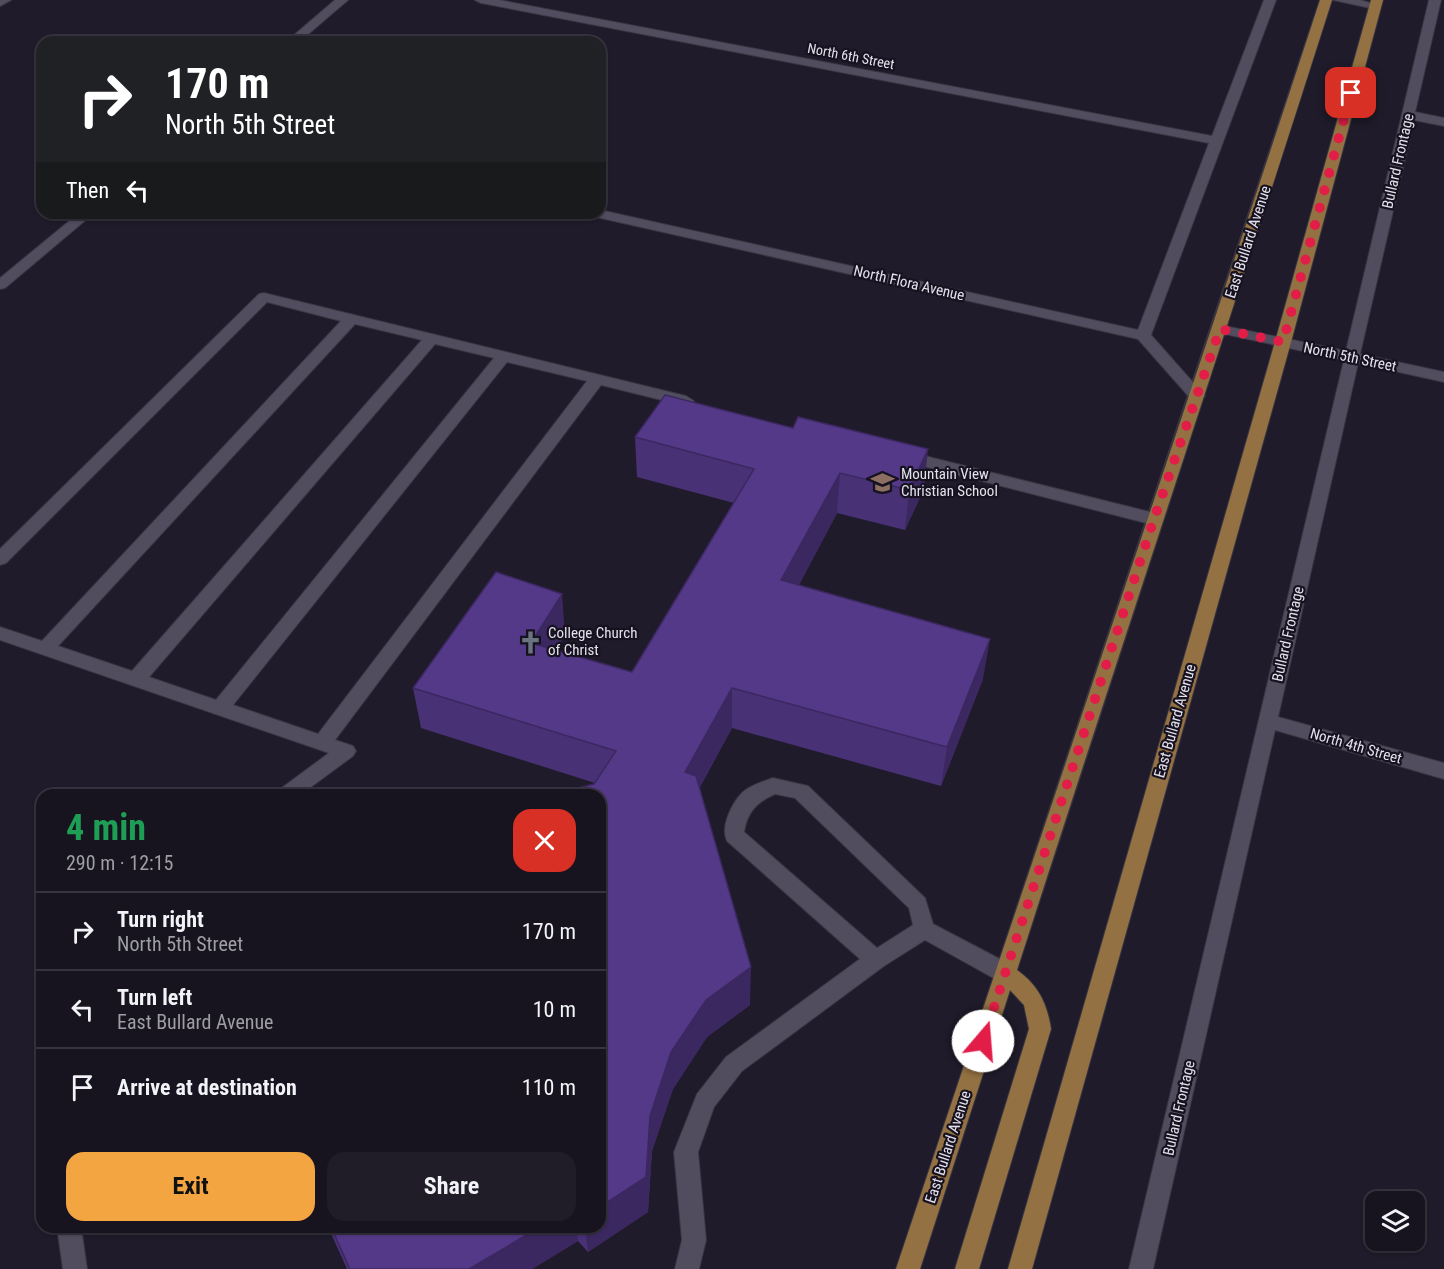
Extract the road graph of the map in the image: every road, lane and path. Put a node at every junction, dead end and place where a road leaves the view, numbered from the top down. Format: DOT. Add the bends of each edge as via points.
graph roads {
  1 [pos="5,0"];
  2 [pos="342,0"];
  3 [pos="481,0"];
  4 [pos="1270,0"];
  5 [pos="1326,0"];
  6 [pos="1339,0"];
  7 [pos="1436,0"];
  8 [pos="0,3"];
  9 [pos="1376,3"];
  10 [pos="299,36"];
  11 [pos="1409,115"];
  12 [pos="1444,122"];
  13 [pos="1217,141"];
  14 [pos="606,215"];
  15 [pos="80,219"];
  16 [pos="0,285"];
  17 [pos="352,318"];
  18 [pos="1220,329"];
  19 [pos="1143,336"];
  20 [pos="432,338"];
  21 [pos="1283,342"];
  22 [pos="504,356"];
  23 [pos="1352,357"];
  24 [pos="1444,377"];
  25 [pos="597,379"];
  26 [pos="1197,396"];
  27 [pos="697,404"];
  28 [pos="893,453"];
  29 [pos="1154,519"];
  30 [pos="0,559"];
  31 [pos="0,633"];
  32 [pos="46,648"];
  33 [pos="136,680"];
  34 [pos="220,708"];
  35 [pos="1268,721"];
  36 [pos="322,743"];
  37 [pos="1444,771"];
  38 [pos="294,789"];
  39 [pos="924,929"];
  40 [pos="876,960"];
  41 [pos="1005,973"];
  42 [pos="70,1233"];
  43 [pos="75,1269"];
  44 [pos="687,1269"];
  45 [pos="908,1269"];
  46 [pos="968,1269"];
  47 [pos="1020,1269"];
  48 [pos="1141,1269"];
  1 -- 8 [label="street"];
  2 -- 10 [label="street"];
  3 -- 13 [label="street, North 6th Street"];
  4 -- 13 [label="street"];
  5 -- 18 [label="main road, East Bullard Avenue"];
  6 -- 9 [label="street"];
  7 -- 11 [label="street, Bullard Frontage"];
  9 -- 21 [label="main road, East Bullard Avenue"];
  11 -- 12 [label="street"];
  11 -- 23 [label="street, Bullard Frontage"];
  13 -- 19 [label="street"];
  14 -- 19 [label="street, North Flora Avenue"];
  15 -- 16 [label="street"];
  17 -- 20 [label="street"];
  17 -- 30 [label="street" via="264,297"];
  17 -- 32 [label="street"];
  18 -- 21 [label="street, North 5th Street"];
  18 -- 26 [label="main road, East Bullard Avenue"];
  19 -- 26 [label="street"];
  20 -- 22 [label="street"];
  20 -- 33 [label="street"];
  21 -- 23 [label="street, North 5th Street"];
  21 -- 47 [label="main road, East Bullard Avenue"];
  22 -- 25 [label="street"];
  22 -- 34 [label="street"];
  23 -- 24 [label="street, North 5th Street"];
  23 -- 35 [label="street, Bullard Frontage"];
  25 -- 27 [label="street"];
  25 -- 36 [label="street"];
  26 -- 29 [label="main road, East Bullard Avenue"];
  28 -- 29 [label="street"];
  29 -- 41 [label="main road, East Bullard Avenue"];
  31 -- 32 [label="street"];
  32 -- 33 [label="street"];
  33 -- 34 [label="street"];
  34 -- 36 [label="street"];
  35 -- 37 [label="street, North 4th Street"];
  35 -- 48 [label="street, Bullard Frontage"];
  36 -- 38 [label="street" via="346,751"];
  39 -- 40 [label="street"];
  39 -- 40 [label="street" via="918,904 801,791 773,786 750,796 736,821 734,835"];
  39 -- 41 [label="street"];
  40 -- 44 [label="street" via="734,1064 705,1101 686,1152 694,1240"];
  41 -- 45 [label="main road, East Bullard Avenue"];
  41 -- 46 [label="main road" via="1026,987 1038,1009 1040,1029"];
  42 -- 43 [label="street"];
}
